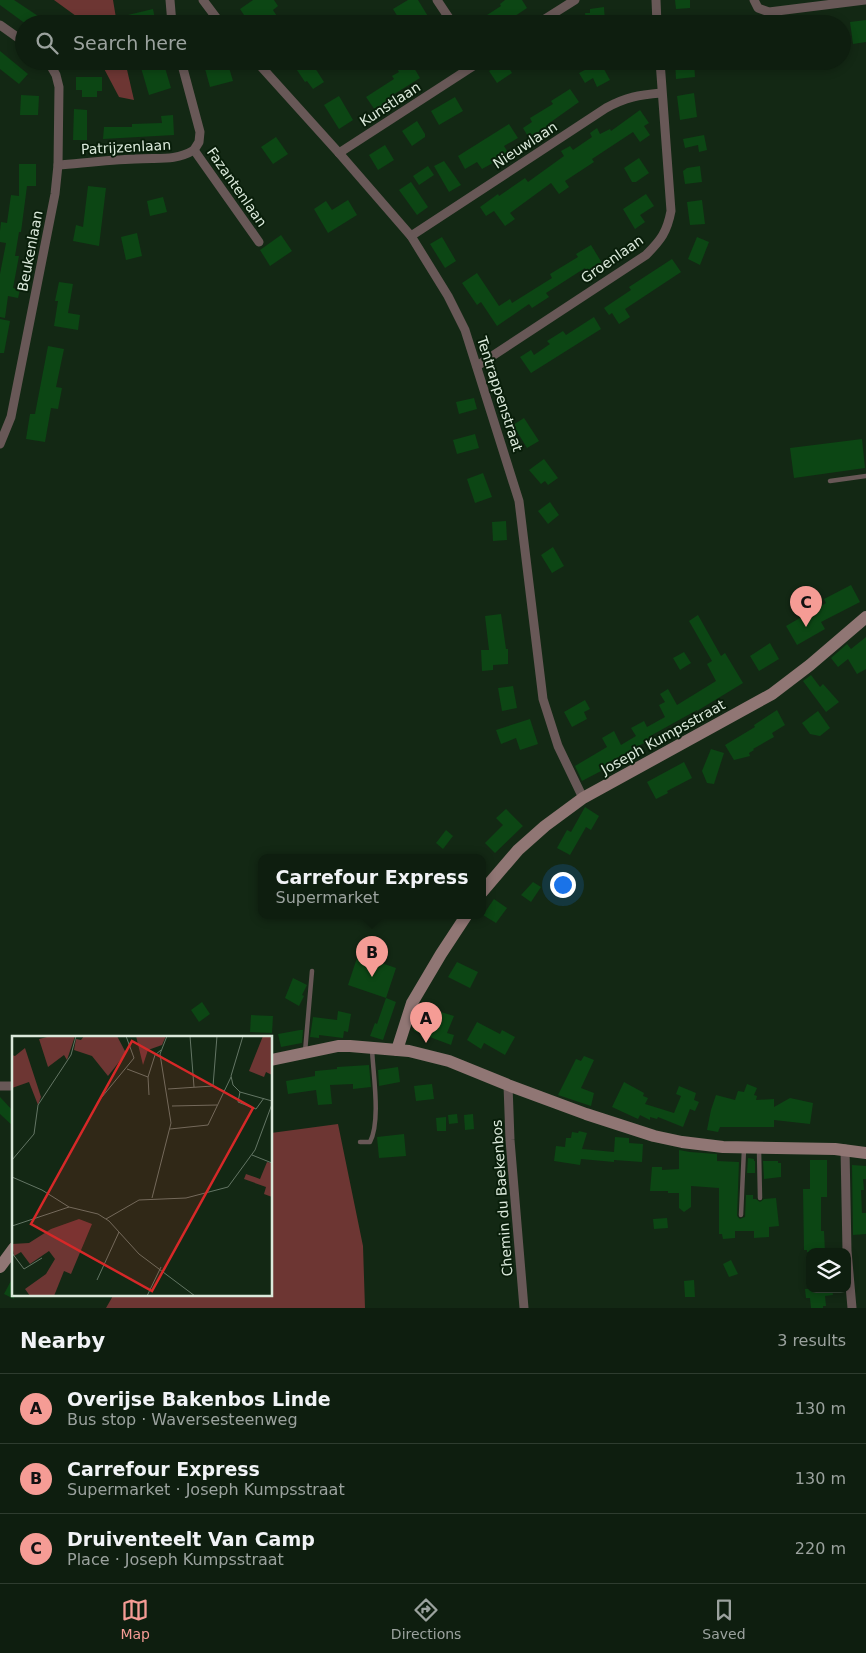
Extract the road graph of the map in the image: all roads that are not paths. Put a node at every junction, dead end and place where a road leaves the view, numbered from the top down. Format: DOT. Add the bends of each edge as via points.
graph roads {
  1 [pos="170,0"];
  2 [pos="203,0"];
  3 [pos="437,0"];
  4 [pos="575,0"];
  5 [pos="656,0"];
  6 [pos="754,0"];
  7 [pos="865,0"];
  8 [pos="171,15"];
  9 [pos="214,15"];
  10 [pos="447,15"];
  11 [pos="551,15"];
  12 [pos="657,15"];
  13 [pos="0,25"];
  14 [pos="15,36"];
  15 [pos="53,70"];
  16 [pos="183,70"];
  17 [pos="264,70"];
  18 [pos="467,70"];
  19 [pos="661,70"];
  20 [pos="662,92"];
  21 [pos="194,150"];
  22 [pos="340,153"];
  23 [pos="58,165"];
  24 [pos="411,236"];
  25 [pos="259,242"];
  26 [pos="477,366"];
  27 [pos="0,444"];
  28 [pos="866,476"];
  29 [pos="830,481"];
  30 [pos="866,617"];
  31 [pos="584,798"];
  32 [pos="486,887"];
  33 [pos="464,919"];
  34 [pos="312,971"];
  35 [pos="371,1047"];
  36 [pos="397,1050"];
  37 [pos="305,1053"];
  38 [pos="272,1060"];
  39 [pos="507,1085"];
  40 [pos="360,1142"];
  41 [pos="744,1147"];
  42 [pos="759,1148"];
  43 [pos="845,1149"];
  44 [pos="866,1153"];
  45 [pos="760,1198"];
  46 [pos="741,1215"];
  47 [pos="12,1251"];
  48 [pos="0,1267"];
  49 [pos="524,1308"];
  50 [pos="852,1308"];
  1 -- 8 [label="street"];
  2 -- 9 [label="street"];
  3 -- 10 [label="street"];
  4 -- 11 [label="street"];
  5 -- 12 [label="street"];
  6 -- 7 [label="street" via="758,8 769,12"];
  13 -- 14 [label="street"];
  15 -- 23 [label="street, Beukenlaan" via="59,87"];
  16 -- 21 [label="street, Fazantenlaan" via="200,132"];
  17 -- 22 [label="street, Tentrappenstraat"];
  18 -- 22 [label="street, Kunstlaan"];
  19 -- 20 [label="street, Groenlaan"];
  20 -- 24 [label="street, Nieuwlaan" via="619,100"];
  20 -- 26 [label="street, Groenlaan" via="670,211 667,228 659,242 646,255"];
  21 -- 23 [label="street, Patrijzenlaan" via="174,159 136,158"];
  21 -- 25 [label="street, Fazantenlaan"];
  22 -- 24 [label="street, Tentrappenstraat"];
  23 -- 27 [label="street, Beukenlaan" via="56,194 11,417"];
  24 -- 26 [label="street, Tentrappenstraat" via="457,312"];
  26 -- 31 [label="street, Tentrappenstraat" via="519,501 543,699 558,746"];
  28 -- 29 [label="lane"];
  30 -- 31 [label="street, Joseph Kumpsstraat" via="772,694"];
  31 -- 32 [label="street, Joseph Kumpsstraat" via="518,850"];
  33 -- 36 [label="street" via="412,1003"];
  34 -- 37 [label="lane"];
  35 -- 36 [label="street"];
  35 -- 37 [label="street" via="338,1046"];
  35 -- 40 [label="lane" via="375,1127 370,1142"];
  36 -- 39 [label="street" via="449,1061"];
  37 -- 38 [label="street"];
  39 -- 41 [label="street" via="654,1136 682,1142"];
  39 -- 49 [label="street, Chemin du Baekenbos"];
  41 -- 42 [label="street"];
  41 -- 46 [label="lane"];
  42 -- 43 [label="street"];
  42 -- 45 [label="lane"];
  43 -- 44 [label="street"];
  43 -- 50 [label="street" via="846,1232"];
  47 -- 48 [label="street"];
}
